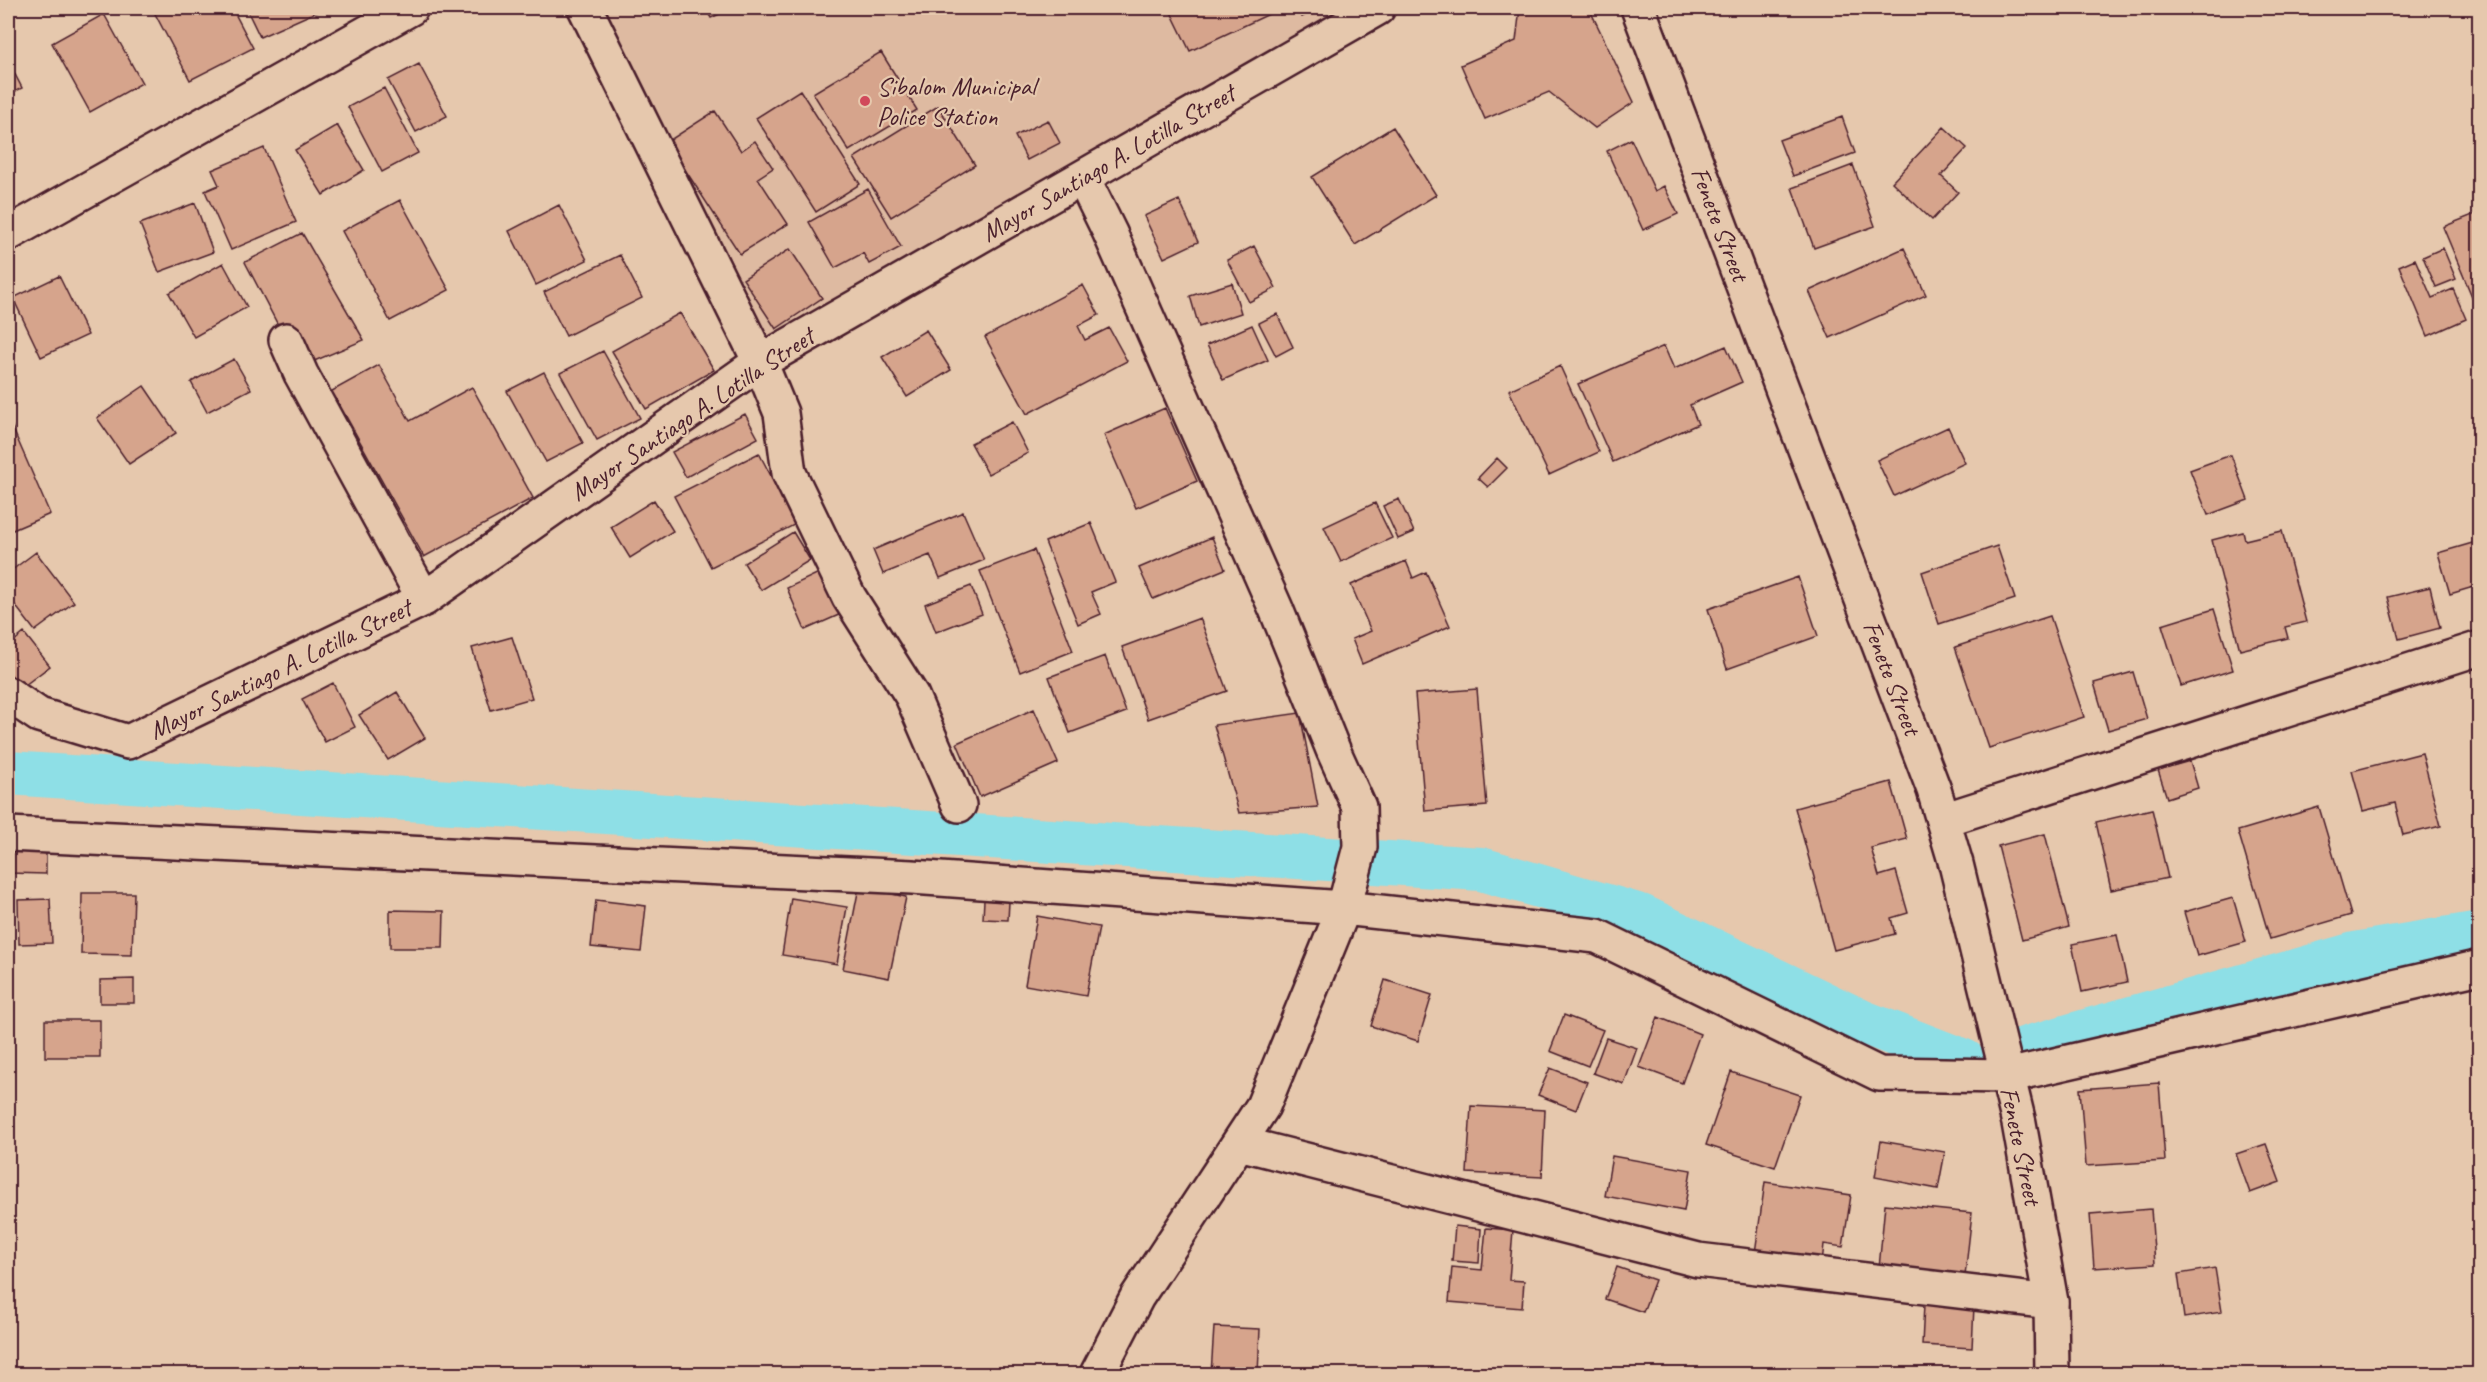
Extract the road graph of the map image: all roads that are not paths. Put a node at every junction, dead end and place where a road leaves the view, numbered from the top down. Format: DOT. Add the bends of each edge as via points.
graph roads {
  1 [pos="411,8"];
  2 [pos="585,8"];
  3 [pos="1378,8"];
  4 [pos="1638,8"];
  5 [pos="1083,178"];
  6 [pos="8,234"];
  7 [pos="286,340"];
  8 [pos="760,362"];
  9 [pos="424,599"];
  10 [pos="2480,648"];
  11 [pos="8,694"];
  12 [pos="958,805"];
  13 [pos="1943,820"];
  14 [pos="8,834"];
  15 [pos="1347,899"];
  16 [pos="2480,967"];
  17 [pos="2007,1076"];
  18 [pos="1239,1143"];
  19 [pos="2051,1302"];
  20 [pos="1097,1374"];
  21 [pos="2052,1374"];
  1 -- 6 [label="street"];
  2 -- 8 [label="street"];
  3 -- 5 [label="street, Mayor Santiago A. Lotilla Street"];
  4 -- 13 [label="street, Fenete Street"];
  5 -- 8 [label="street, Mayor Santiago A. Lotilla Street"];
  5 -- 15 [label="street" via="1276,609 1359,807 1360,847"];
  7 -- 9 [label="street"];
  8 -- 9 [label="street, Mayor Santiago A. Lotilla Street"];
  8 -- 12 [label="street" via="781,413 789,473 849,597 912,696"];
  9 -- 11 [label="street, Mayor Santiago A. Lotilla Street" via="128,742 39,714"];
  10 -- 13 [label="street"];
  13 -- 17 [label="street, Fenete Street"];
  14 -- 15 [label="street"];
  15 -- 17 [label="street" via="1597,936 1879,1074"];
  15 -- 18 [label="street" via="1263,1106"];
  16 -- 17 [label="street"];
  17 -- 19 [label="street, Fenete Street"];
  18 -- 19 [label="street" via="1698,1260"];
  18 -- 20 [label="street" via="1137,1298"];
  19 -- 21 [label="street, Fenete Street"];
}
